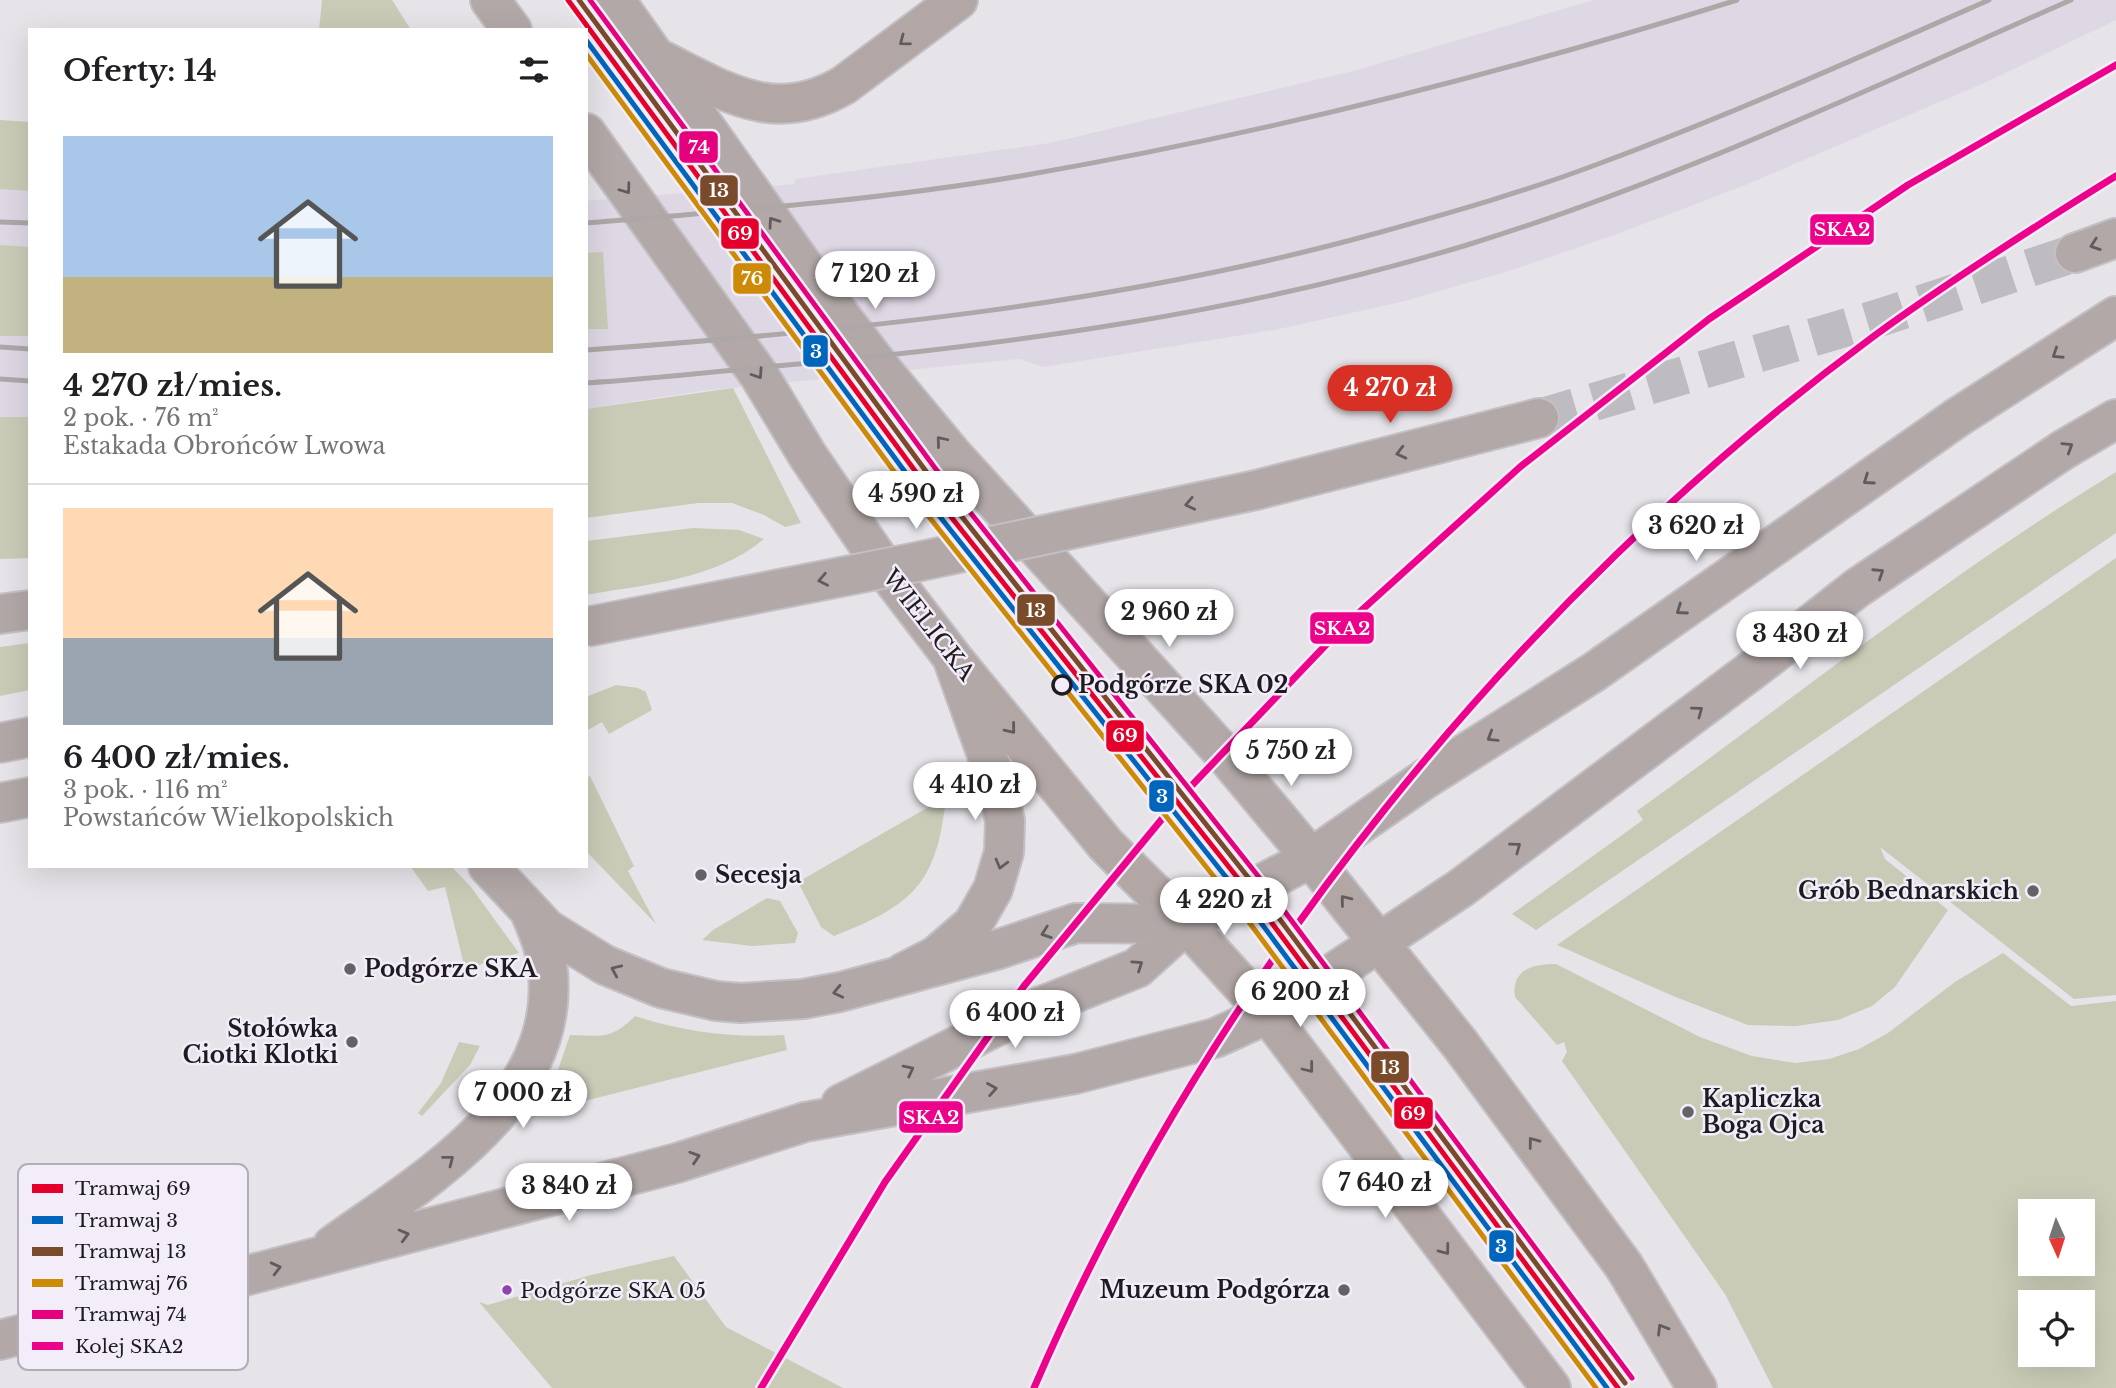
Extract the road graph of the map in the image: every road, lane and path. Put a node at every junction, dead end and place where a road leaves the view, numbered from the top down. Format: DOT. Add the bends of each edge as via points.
graph roads {
  1 [pos="490,0"];
  2 [pos="615,0"];
  3 [pos="958,0"];
  4 [pos="511,28"];
  5 [pos="657,58"];
  6 [pos="588,137"];
  7 [pos="2116,238"];
  8 [pos="2074,253"];
  9 [pos="2116,316"];
  10 [pos="1539,418"];
  11 [pos="2116,419"];
  12 [pos="28,610"];
  13 [pos="0,614"];
  14 [pos="588,627"];
  15 [pos="952,657"];
  16 [pos="28,737"];
  17 [pos="0,743"];
  18 [pos="28,797"];
  19 [pos="0,803"];
  20 [pos="1311,858"];
  21 [pos="490,868"];
  22 [pos="530,912"];
  23 [pos="1186,924"];
  24 [pos="1379,941"];
  25 [pos="904,973"];
  26 [pos="1268,1014"];
  27 [pos="805,1122"];
  28 [pos="314,1258"];
  29 [pos="248,1274"];
  30 [pos="18,1335"];
  31 [pos="0,1340"];
  32 [pos="1551,1388"];
  33 [pos="1697,1388"];
  1 -- 4 [label="main road"];
  2 -- 5 [label="main road"];
  3 -- 5 [label="street, one-way" via="844,85 828,95 790,105 750,101"];
  20 -- 5 [label="main road, one-way" via="1226,756 951,453 887,376"];
  6 -- 15 [label="main road, WIELICKA, one-way" via="759,375 887,572"];
  7 -- 8 [label="main road, one-way"];
  9 -- 20 [label="main road, one-way" via="1958,417 1594,672"];
  10 -- 14 [label="main road, one-way, bridge" via="1256,490"];
  24 -- 11 [label="main road, one-way" via="1461,888 1857,587"];
  12 -- 13 [label="main road"];
  15 -- 23 [label="street, WIELICKA, one-way" via="1106,845"];
  15 -- 25 [label="main road, one-way" via="997,783 1005,821 1004,852 993,889 973,923 936,956"];
  16 -- 17 [label="main road"];
  18 -- 19 [label="main road"];
  20 -- 23 [label="main road"];
  24 -- 20 [label="street, one-way"];
  21 -- 22 [label="main road"];
  25 -- 22 [label="main road, one-way" via="803,999 716,1001 661,988 605,965 547,929"];
  28 -- 22 [label="main road, one-way" via="463,1149 502,1110 524,1078 537,1048 548,992 547,963"];
  23 -- 25 [label="main road, one-way" via="1076,922 996,950"];
  23 -- 26 [label="street, WIELICKA"];
  27 -- 23 [label="main road, one-way" via="1017,1016 1137,968"];
  24 -- 26 [label="main road"];
  33 -- 24 [label="street, one-way" via="1624,1266"];
  27 -- 26 [label="main road, one-way" via="1075,1074 1215,1038"];
  26 -- 32 [label="street, WIELICKA, one-way"];
  28 -- 27 [label="main road, one-way" via="677,1163"];
  29 -- 28 [label="main road, one-way"];
  31 -- 30 [label="main road, one-way"];
}
